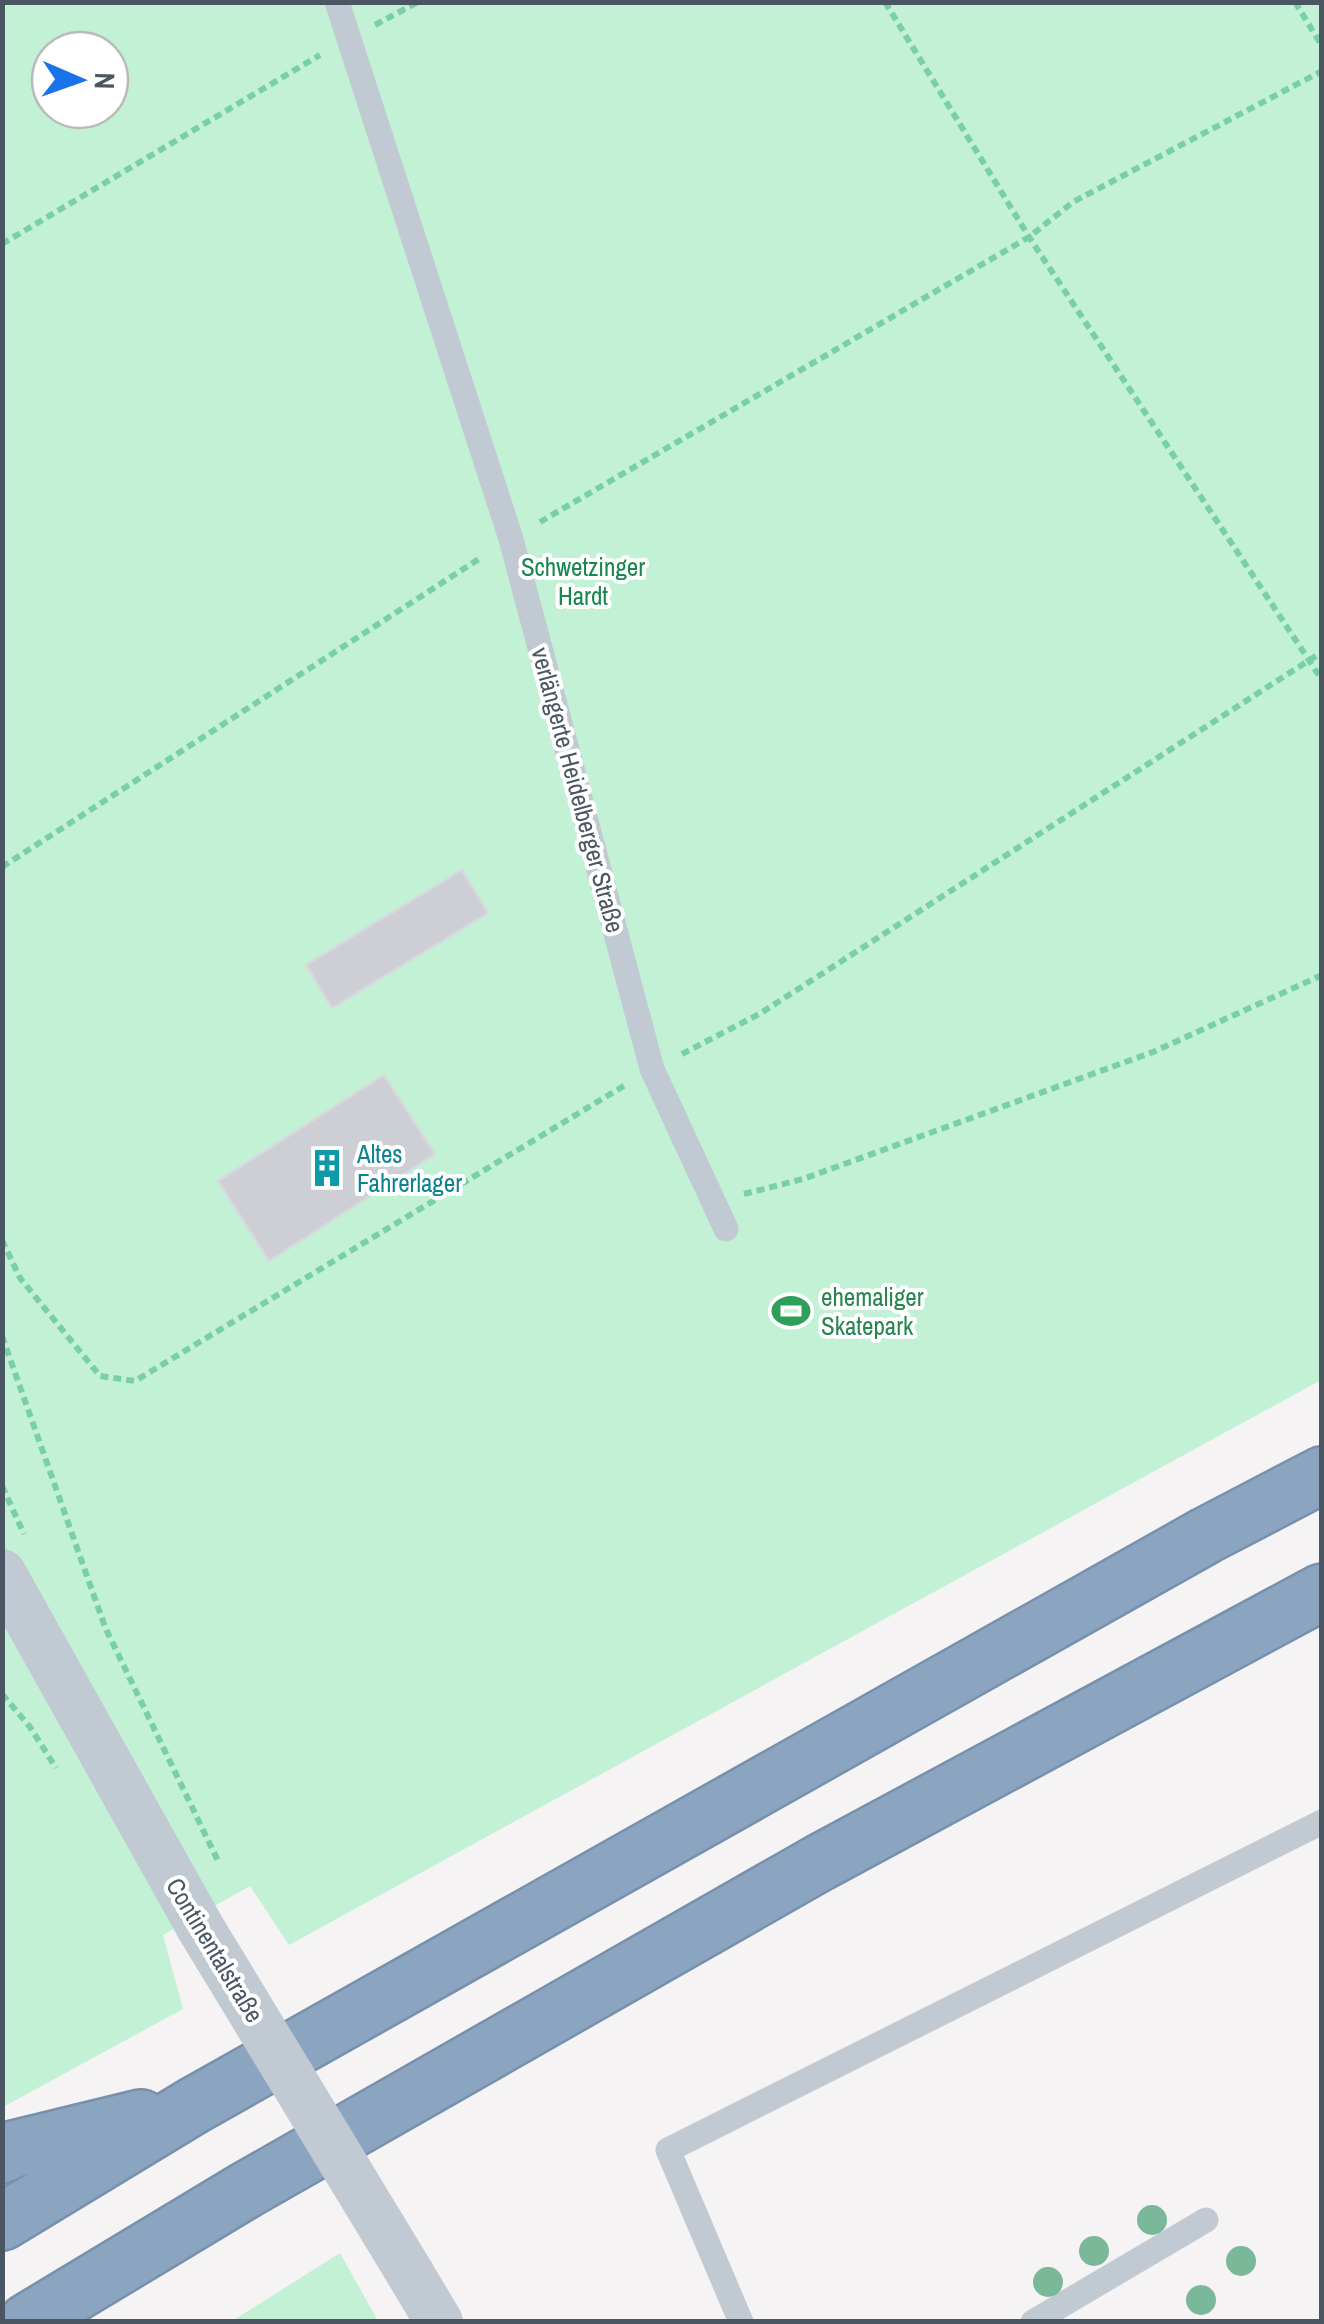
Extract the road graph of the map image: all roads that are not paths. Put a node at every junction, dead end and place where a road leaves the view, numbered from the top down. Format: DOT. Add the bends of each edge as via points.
graph roads {
  1 [pos="337,2"];
  2 [pos="726,1229"];
  3 [pos="1322,1475"];
  4 [pos="2,1573"];
  5 [pos="1322,1592"];
  6 [pos="1322,1822"];
  7 [pos="193,2106"];
  8 [pos="2,2155"];
  9 [pos="1206,2220"];
  10 [pos="2,2222"];
  11 [pos="27,2322"];
  12 [pos="439,2322"];
  13 [pos="741,2322"];
  14 [pos="1033,2322"];
  1 -- 2 [label="lane, verlängerte Heidelberger Straße" via="511,538 652,1068"];
  3 -- 7 [label="highway"];
  4 -- 12 [label="street, Continentalstraße, bridge" via="200,1927"];
  5 -- 11 [label="highway" via="819,1864"];
  6 -- 13 [label="lane" via="668,2150"];
  7 -- 8 [label="highway"];
  7 -- 10 [label="highway"];
  9 -- 14 [label="lane"];
}
